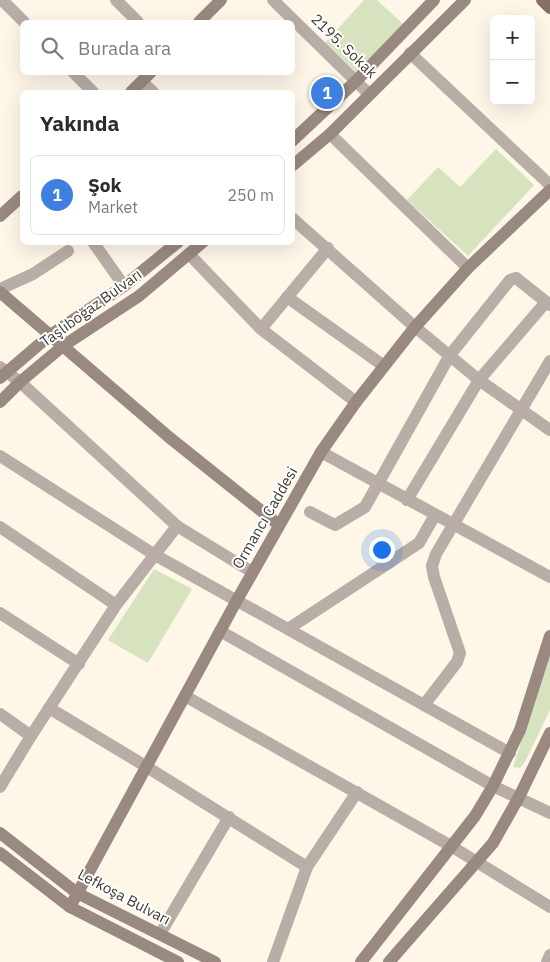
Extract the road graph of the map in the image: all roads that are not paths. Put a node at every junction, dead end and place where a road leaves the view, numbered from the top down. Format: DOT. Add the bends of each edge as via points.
graph roads {
  1 [pos="2,0"];
  2 [pos="116,0"];
  3 [pos="221,0"];
  4 [pos="274,0"];
  5 [pos="434,0"];
  6 [pos="465,0"];
  7 [pos="542,0"];
  8 [pos="550,8"];
  9 [pos="22,20"];
  10 [pos="136,20"];
  11 [pos="201,20"];
  12 [pos="294,20"];
  13 [pos="295,21"];
  14 [pos="410,52"];
  15 [pos="76,75"];
  16 [pos="146,77"];
  17 [pos="356,81"];
  18 [pos="91,90"];
  19 [pos="133,90"];
  20 [pos="152,90"];
  21 [pos="370,94"];
  22 [pos="330,134"];
  23 [pos="295,138"];
  24 [pos="295,163"];
  25 [pos="550,184"];
  26 [pos="550,190"];
  27 [pos="20,198"];
  28 [pos="0,216"];
  29 [pos="295,220"];
  30 [pos="95,245"];
  31 [pos="174,245"];
  32 [pos="200,245"];
  33 [pos="328,248"];
  34 [pos="68,251"];
  35 [pos="189,254"];
  36 [pos="468,268"];
  37 [pos="124,286"];
  38 [pos="0,288"];
  39 [pos="0,292"];
  40 [pos="288,297"];
  41 [pos="548,304"];
  42 [pos="415,327"];
  43 [pos="261,329"];
  44 [pos="49,336"];
  45 [pos="63,346"];
  46 [pos="450,355"];
  47 [pos="384,366"];
  48 [pos="548,368"];
  49 [pos="2,372"];
  50 [pos="479,380"];
  51 [pos="20,382"];
  52 [pos="0,402"];
  53 [pos="356,402"];
  54 [pos="521,411"];
  55 [pos="550,430"];
  56 [pos="321,452"];
  57 [pos="0,456"];
  58 [pos="376,484"];
  59 [pos="407,500"];
  60 [pos="310,512"];
  61 [pos="434,515"];
  62 [pos="280,525"];
  63 [pos="454,525"];
  64 [pos="177,526"];
  65 [pos="0,527"];
  66 [pos="418,543"];
  67 [pos="155,554"];
  68 [pos="436,554"];
  69 [pos="252,572"];
  70 [pos="550,577"];
  71 [pos="237,600"];
  72 [pos="116,605"];
  73 [pos="0,613"];
  74 [pos="288,629"];
  75 [pos="220,631"];
  76 [pos="550,636"];
  77 [pos="78,664"];
  78 [pos="184,696"];
  79 [pos="424,705"];
  80 [pos="49,708"];
  81 [pos="0,714"];
  82 [pos="550,733"];
  83 [pos="31,736"];
  84 [pos="510,753"];
  85 [pos="147,767"];
  86 [pos="493,786"];
  87 [pos="0,787"];
  88 [pos="356,792"];
  89 [pos="519,797"];
  90 [pos="550,813"];
  91 [pos="228,817"];
  92 [pos="0,833"];
  93 [pos="452,846"];
  94 [pos="0,853"];
  95 [pos="477,862"];
  96 [pos="308,867"];
  97 [pos="77,893"];
  98 [pos="70,906"];
  99 [pos="550,907"];
  100 [pos="160,934"];
  101 [pos="550,955"];
  102 [pos="178,962"];
  103 [pos="215,962"];
  104 [pos="273,962"];
  105 [pos="362,962"];
  106 [pos="389,962"];
  107 [pos="547,962"];
  1 -- 9 [label="street"];
  2 -- 10 [label="street"];
  3 -- 11 [label="main road"];
  4 -- 12 [label="street, 2195. Sokak"];
  5 -- 17 [label="main road"];
  6 -- 14 [label="main road"];
  7 -- 8 [label="main road"];
  13 -- 17 [label="street, 2195. Sokak"];
  14 -- 21 [label="main road"];
  14 -- 25 [label="street"];
  15 -- 18 [label="street"];
  16 -- 19 [label="main road"];
  16 -- 20 [label="street"];
  17 -- 21 [label="street, 2195. Sokak"];
  17 -- 23 [label="main road"];
  21 -- 22 [label="main road"];
  22 -- 24 [label="main road"];
  22 -- 36 [label="street"];
  26 -- 36 [label="main road, Ormancı Caddesi"];
  27 -- 28 [label="main road"];
  29 -- 33 [label="street"];
  30 -- 37 [label="street"];
  31 -- 37 [label="main road, Taşlıboğaz Bulvarı"];
  32 -- 35 [label="main road, Taşlıboğaz Bulvarı"];
  33 -- 40 [label="street"];
  33 -- 42 [label="street"];
  34 -- 38 [label="street" via="33,274"];
  35 -- 43 [label="street"];
  35 -- 45 [label="main road, Taşlıboğaz Bulvarı" via="139,296"];
  36 -- 42 [label="main road, Ormancı Caddesi"];
  37 -- 44 [label="main road, Taşlıboğaz Bulvarı"];
  39 -- 44 [label="main road"];
  40 -- 43 [label="street"];
  40 -- 47 [label="street"];
  41 -- 46 [label="street" via="516,278 510,280"];
  41 -- 50 [label="street"];
  42 -- 46 [label="street"];
  42 -- 47 [label="main road, Ormancı Caddesi"];
  43 -- 53 [label="street"];
  44 -- 45 [label="main road"];
  44 -- 49 [label="main road, Taşlıboğaz Bulvarı"];
  45 -- 51 [label="main road, Taşlıboğaz Bulvarı"];
  45 -- 62 [label="main road" via="170,438"];
  46 -- 50 [label="street"];
  46 -- 58 [label="street"];
  47 -- 53 [label="main road, Ormancı Caddesi"];
  48 -- 54 [label="street"];
  49 -- 51 [label="street"];
  50 -- 54 [label="street"];
  50 -- 59 [label="street"];
  51 -- 52 [label="main road, Taşlıboğaz Bulvarı"];
  51 -- 64 [label="street"];
  53 -- 56 [label="main road, Ormancı Caddesi"];
  54 -- 55 [label="street"];
  54 -- 63 [label="street"];
  56 -- 58 [label="street"];
  56 -- 62 [label="main road, Ormancı Caddesi"];
  57 -- 67 [label="street"];
  58 -- 59 [label="street"];
  58 -- 60 [label="street" via="365,507 335,525"];
  59 -- 61 [label="street"];
  61 -- 63 [label="street"];
  61 -- 66 [label="street"];
  62 -- 69 [label="main road, Ormancı Caddesi"];
  63 -- 68 [label="street"];
  63 -- 70 [label="street"];
  64 -- 67 [label="street"];
  64 -- 69 [label="street"];
  65 -- 72 [label="street"];
  66 -- 68 [label="street"];
  66 -- 74 [label="street"];
  67 -- 71 [label="street"];
  67 -- 72 [label="street"];
  68 -- 79 [label="street" via="432,566 434,578 460,654"];
  69 -- 71 [label="main road, Ormancı Caddesi"];
  71 -- 74 [label="street"];
  71 -- 75 [label="main road, Ormancı Caddesi"];
  72 -- 77 [label="street"];
  73 -- 77 [label="street"];
  74 -- 79 [label="street"];
  75 -- 78 [label="main road, Ormancı Caddesi"];
  75 -- 86 [label="street"];
  76 -- 84 [label="main road"];
  77 -- 80 [label="street"];
  78 -- 85 [label="main road, Ormancı Caddesi"];
  78 -- 88 [label="street"];
  79 -- 84 [label="street"];
  80 -- 83 [label="street"];
  80 -- 85 [label="street"];
  81 -- 83 [label="street"];
  82 -- 89 [label="main road"];
  83 -- 87 [label="street"];
  84 -- 86 [label="main road"];
  85 -- 91 [label="street"];
  85 -- 97 [label="main road, Ormancı Caddesi"];
  86 -- 89 [label="street"];
  86 -- 93 [label="main road"];
  88 -- 93 [label="street"];
  88 -- 96 [label="street"];
  89 -- 90 [label="street"];
  89 -- 95 [label="main road" via="493,843"];
  91 -- 96 [label="street"];
  91 -- 100 [label="street"];
  92 -- 97 [label="main road, Lefkoşa Bulvarı"];
  93 -- 95 [label="street"];
  93 -- 105 [label="main road"];
  94 -- 98 [label="main road"];
  95 -- 99 [label="street"];
  95 -- 106 [label="main road"];
  96 -- 104 [label="street"];
  97 -- 98 [label="main road, Ormancı Caddesi"];
  97 -- 100 [label="main road, Lefkoşa Bulvarı"];
  98 -- 102 [label="main road"];
  100 -- 103 [label="main road, Lefkoşa Bulvarı"];
  101 -- 107 [label="street"];
}
